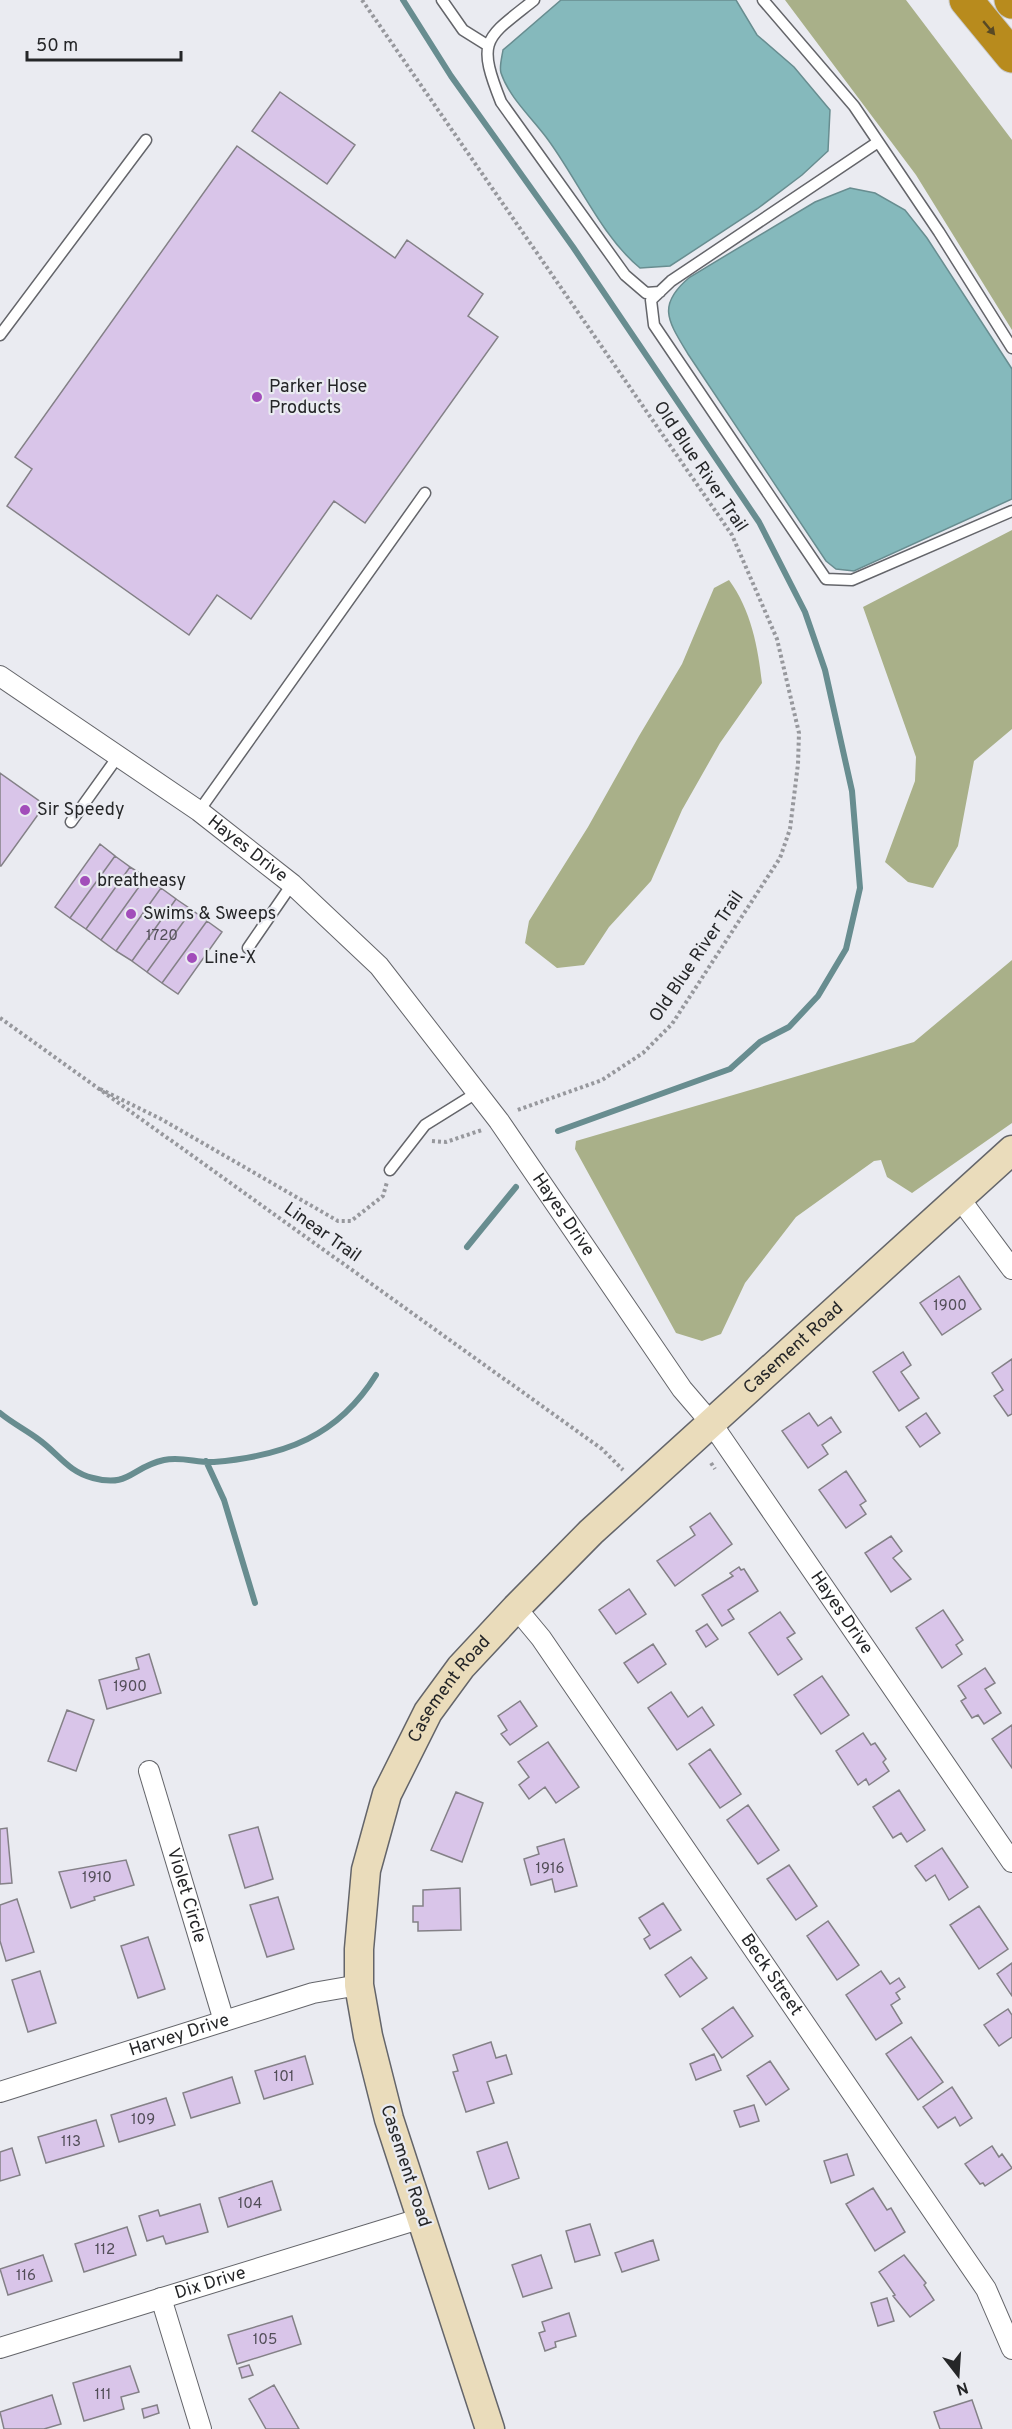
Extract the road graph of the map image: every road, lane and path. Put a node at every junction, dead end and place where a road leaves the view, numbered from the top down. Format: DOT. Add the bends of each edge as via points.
graph roads {
  1 [pos="362,0"];
  2 [pos="442,0"];
  3 [pos="534,0"];
  4 [pos="763,0"];
  5 [pos="966,0"];
  6 [pos="487,45"];
  7 [pos="1012,56"];
  8 [pos="146,140"];
  9 [pos="878,142"];
  10 [pos="660,292"];
  11 [pos="0,334"];
  12 [pos="1012,348"];
  13 [pos="424,494"];
  14 [pos="1012,511"];
  15 [pos="0,676"];
  16 [pos="119,755"];
  17 [pos="199,811"];
  18 [pos="71,822"];
  19 [pos="292,884"];
  20 [pos="248,948"];
  21 [pos="0,1018"];
  22 [pos="88,1083"];
  23 [pos="478,1092"];
  24 [pos="499,1121"];
  25 [pos="414,1140"];
  26 [pos="1012,1150"];
  27 [pos="390,1170"];
  28 [pos="960,1199"];
  29 [pos="1012,1269"];
  30 [pos="712,1424"];
  31 [pos="711,1462"];
  32 [pos="715,1469"];
  33 [pos="626,1474"];
  34 [pos="516,1608"];
  35 [pos="149,1771"];
  36 [pos="1012,1862"];
  37 [pos="359,1985"];
  38 [pos="224,2021"];
  39 [pos="0,2092"];
  40 [pos="422,2218"];
  41 [pos="161,2298"];
  42 [pos="1010,2337"];
  43 [pos="0,2348"];
  44 [pos="201,2429"];
  45 [pos="490,2429"];
  1 -- 24 [label="path, Old Blue River Trail" via="732,535 777,639 799,732 790,829 780,858 672,1023 643,1053 602,1080 523,1107"];
  2 -- 6 [label="lane" via="463,30"];
  3 -- 6 [label="lane" via="491,34"];
  4 -- 9 [label="lane" via="854,106"];
  5 -- 7 [label="highway, one-way"];
  6 -- 10 [label="lane" via="491,76 501,102 625,275 645,293"];
  8 -- 11 [label="lane"];
  9 -- 10 [label="lane"];
  9 -- 12 [label="lane"];
  10 -- 14 [label="lane" via="651,300 654,325 826,579 852,580"];
  13 -- 17 [label="lane"];
  15 -- 16 [label="street, Hayes Drive"];
  16 -- 17 [label="street, Hayes Drive"];
  16 -- 18 [label="lane"];
  17 -- 19 [label="street, Hayes Drive"];
  19 -- 20 [label="lane"];
  19 -- 23 [label="street, Hayes Drive" via="379,966"];
  21 -- 22 [label="path, Linear Trail"];
  22 -- 27 [label="path" via="161,1119 338,1221 351,1221 382,1196"];
  22 -- 33 [label="path, Linear Trail" via="602,1449"];
  23 -- 24 [label="street, Hayes Drive"];
  23 -- 25 [label="lane" via="425,1125"];
  24 -- 25 [label="path, Old Blue River Trail" via="446,1142"];
  24 -- 30 [label="street, Hayes Drive" via="682,1389"];
  25 -- 27 [label="lane"];
  26 -- 28 [label="street, Casement Road"];
  28 -- 29 [label="street"];
  28 -- 30 [label="street, Casement Road" via="844,1300"];
  30 -- 34 [label="street, Casement Road" via="591,1532"];
  30 -- 36 [label="street, Hayes Drive"];
  31 -- 32 [label="path"];
  34 -- 37 [label="street, Casement Road" via="461,1667 428,1712 387,1794 366,1870"];
  34 -- 42 [label="street, Beck Street" via="541,1638 986,2289"];
  35 -- 38 [label="street, Violet Circle"];
  37 -- 38 [label="street, Harvey Drive" via="313,1993"];
  37 -- 40 [label="street, Casement Road" via="389,2119"];
  38 -- 39 [label="street, Harvey Drive"];
  40 -- 41 [label="street, Dix Drive"];
  40 -- 45 [label="street, Casement Road"];
  41 -- 43 [label="street, Dix Drive"];
  41 -- 44 [label="street"];
}
